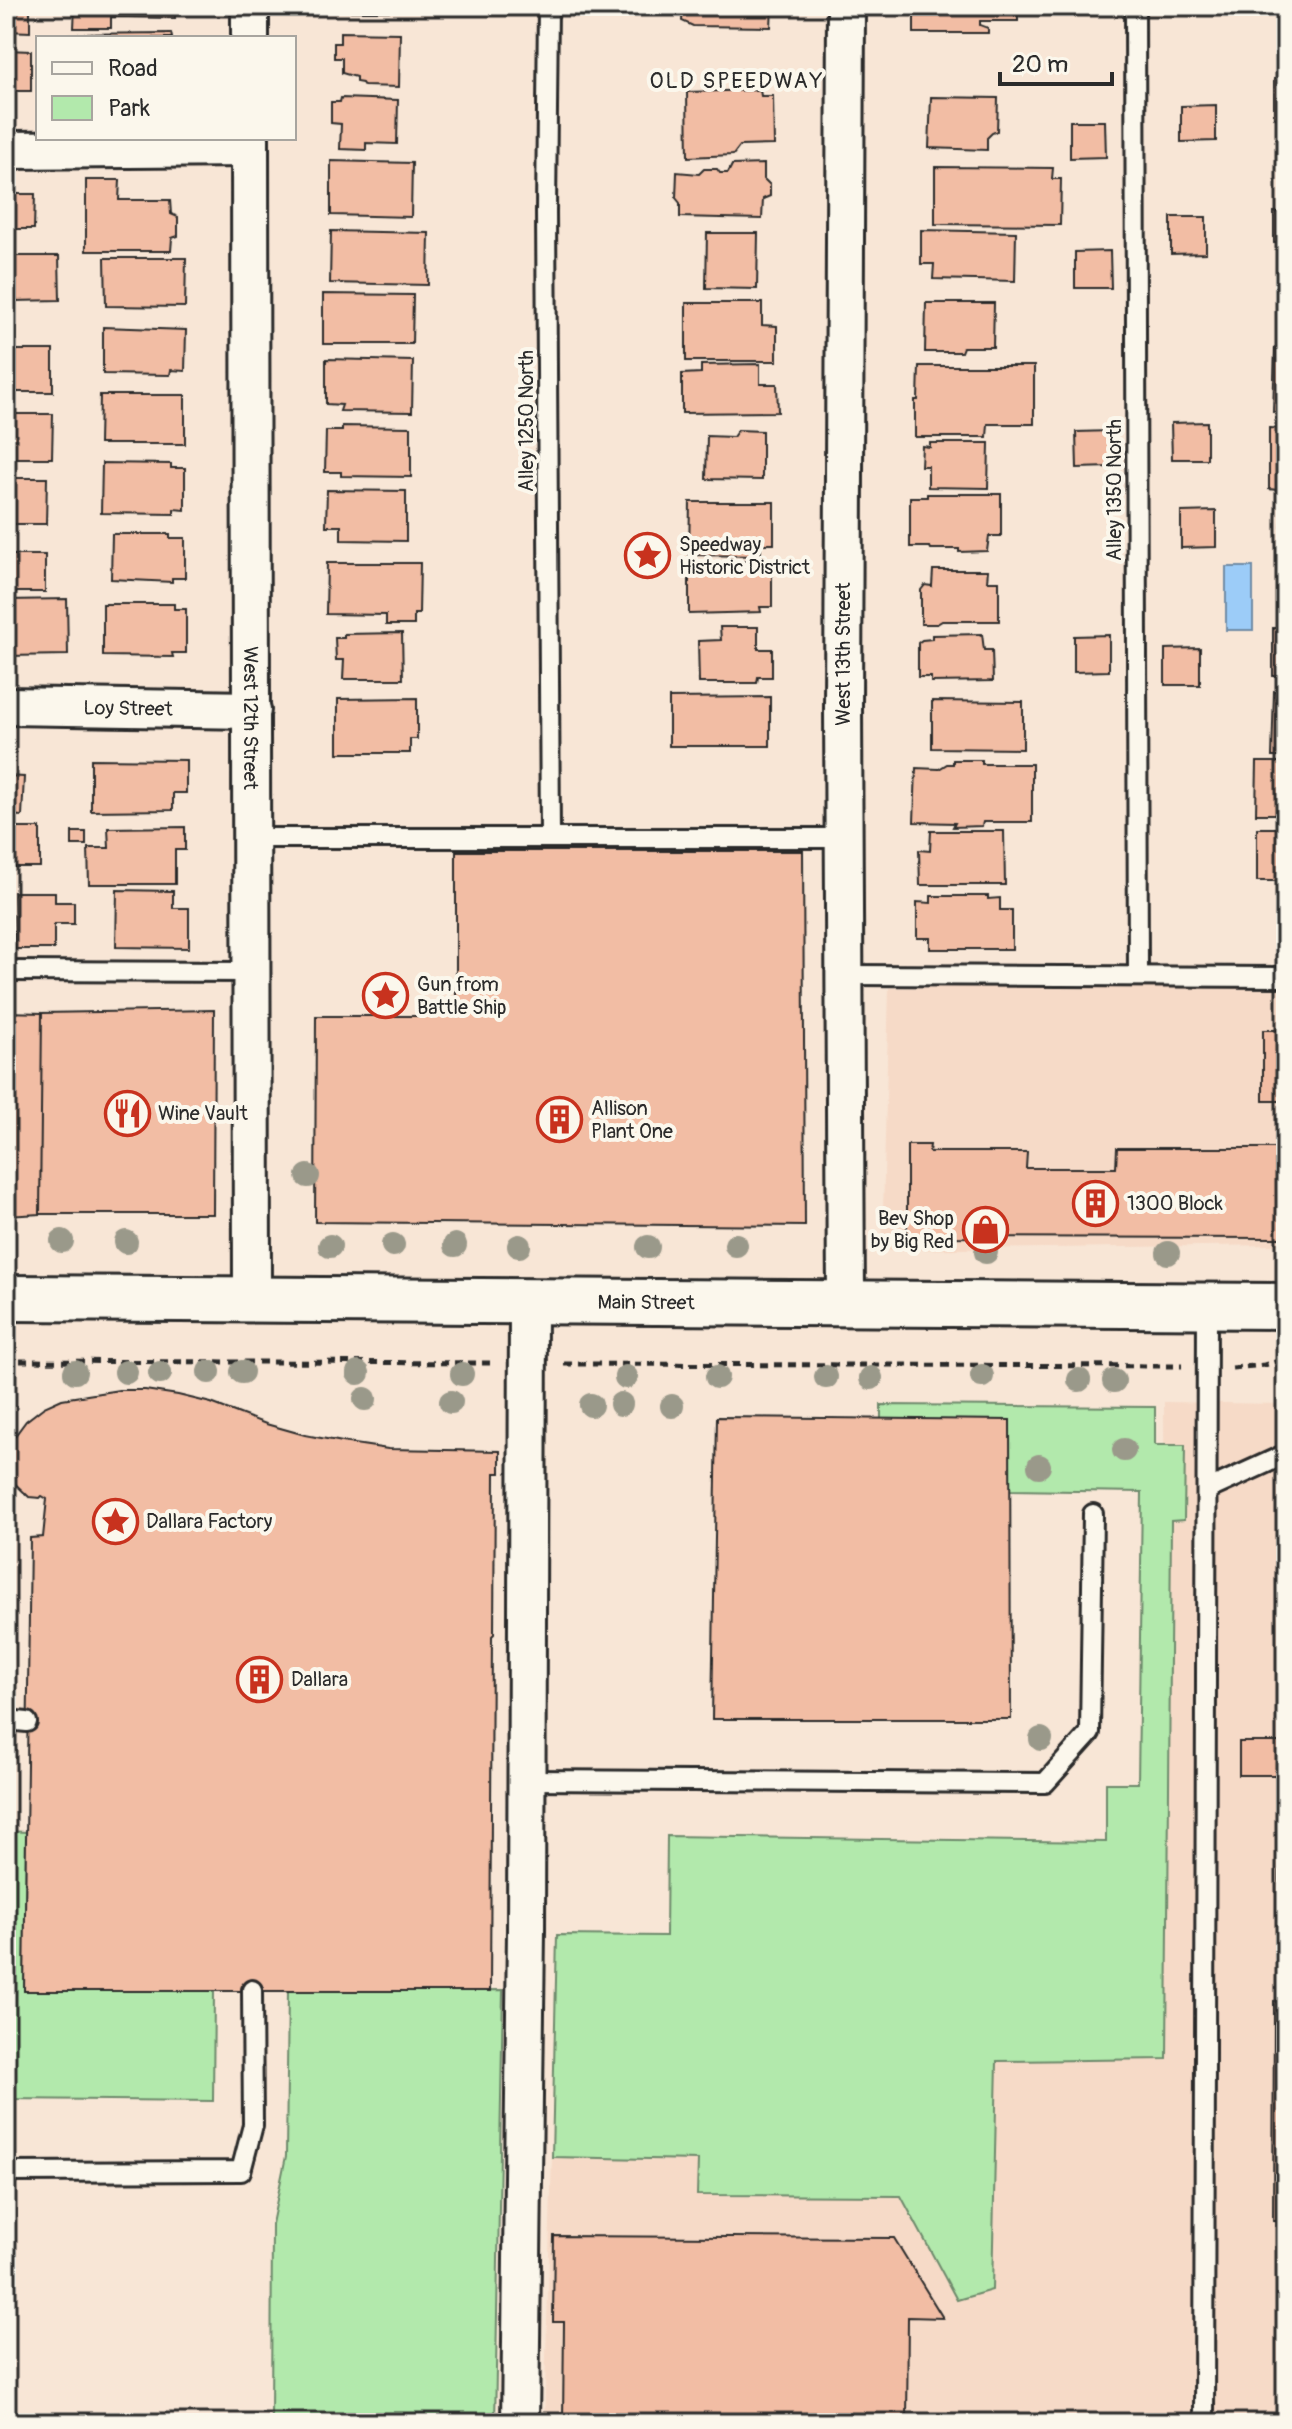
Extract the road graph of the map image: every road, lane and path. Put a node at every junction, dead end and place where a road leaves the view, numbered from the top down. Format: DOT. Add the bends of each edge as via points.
graph roads {
  1 [pos="250,6"];
  2 [pos="548,6"];
  3 [pos="846,6"];
  4 [pos="1135,6"];
  5 [pos="250,36"];
  6 [pos="250,143"];
  7 [pos="6,150"];
  8 [pos="6,706"];
  9 [pos="252,710"];
  10 [pos="550,836"];
  11 [pos="252,838"];
  12 [pos="844,838"];
  13 [pos="6,971"];
  14 [pos="252,972"];
  15 [pos="845,975"];
  16 [pos="1138,975"];
  17 [pos="1286,977"];
  18 [pos="6,1298"];
  19 [pos="252,1299"];
  20 [pos="528,1303"];
  21 [pos="846,1303"];
  22 [pos="1207,1305"];
  23 [pos="1286,1306"];
  24 [pos="1286,1359"];
  25 [pos="6,1361"];
  26 [pos="527,1364"];
  27 [pos="1207,1366"];
  28 [pos="1286,1454"];
  29 [pos="1207,1490"];
  30 [pos="1093,1514"];
  31 [pos="6,1720"];
  32 [pos="27,1722"];
  33 [pos="526,1780"];
  34 [pos="252,1990"];
  35 [pos="6,2172"];
  36 [pos="520,2423"];
  37 [pos="1204,2423"];
  1 -- 5 [label="street"];
  2 -- 10 [label="lane, Alley 1250 North"];
  3 -- 12 [label="street, West 13th Street"];
  4 -- 16 [label="lane, Alley 1350 North"];
  6 -- 7 [label="street"];
  6 -- 9 [label="street, West 12th Street"];
  8 -- 9 [label="street, Loy Street"];
  9 -- 11 [label="street, West 12th Street"];
  10 -- 11 [label="lane"];
  10 -- 12 [label="lane"];
  11 -- 14 [label="street, West 12th Street"];
  12 -- 15 [label="street, West 13th Street"];
  13 -- 14 [label="lane"];
  14 -- 19 [label="street, West 12th Street"];
  15 -- 16 [label="lane"];
  15 -- 21 [label="street, West 13th Street"];
  16 -- 17 [label="lane"];
  18 -- 19 [label="street, Main Street"];
  19 -- 20 [label="street, Main Street"];
  20 -- 21 [label="street, Main Street"];
  20 -- 26 [label="street"];
  21 -- 22 [label="street, Main Street"];
  22 -- 23 [label="street, Main Street"];
  22 -- 27 [label="lane"];
  24 -- 27 [label="path" via="1231,1368"];
  25 -- 26 [label="path"];
  26 -- 27 [label="path"];
  26 -- 33 [label="street"];
  27 -- 29 [label="lane"];
  28 -- 29 [label="lane"];
  29 -- 37 [label="lane"];
  30 -- 33 [label="lane" via="1090,1733 1045,1783"];
  31 -- 32 [label="lane"];
  33 -- 36 [label="street"];
  34 -- 35 [label="lane" via="253,2125 241,2171"];
}
